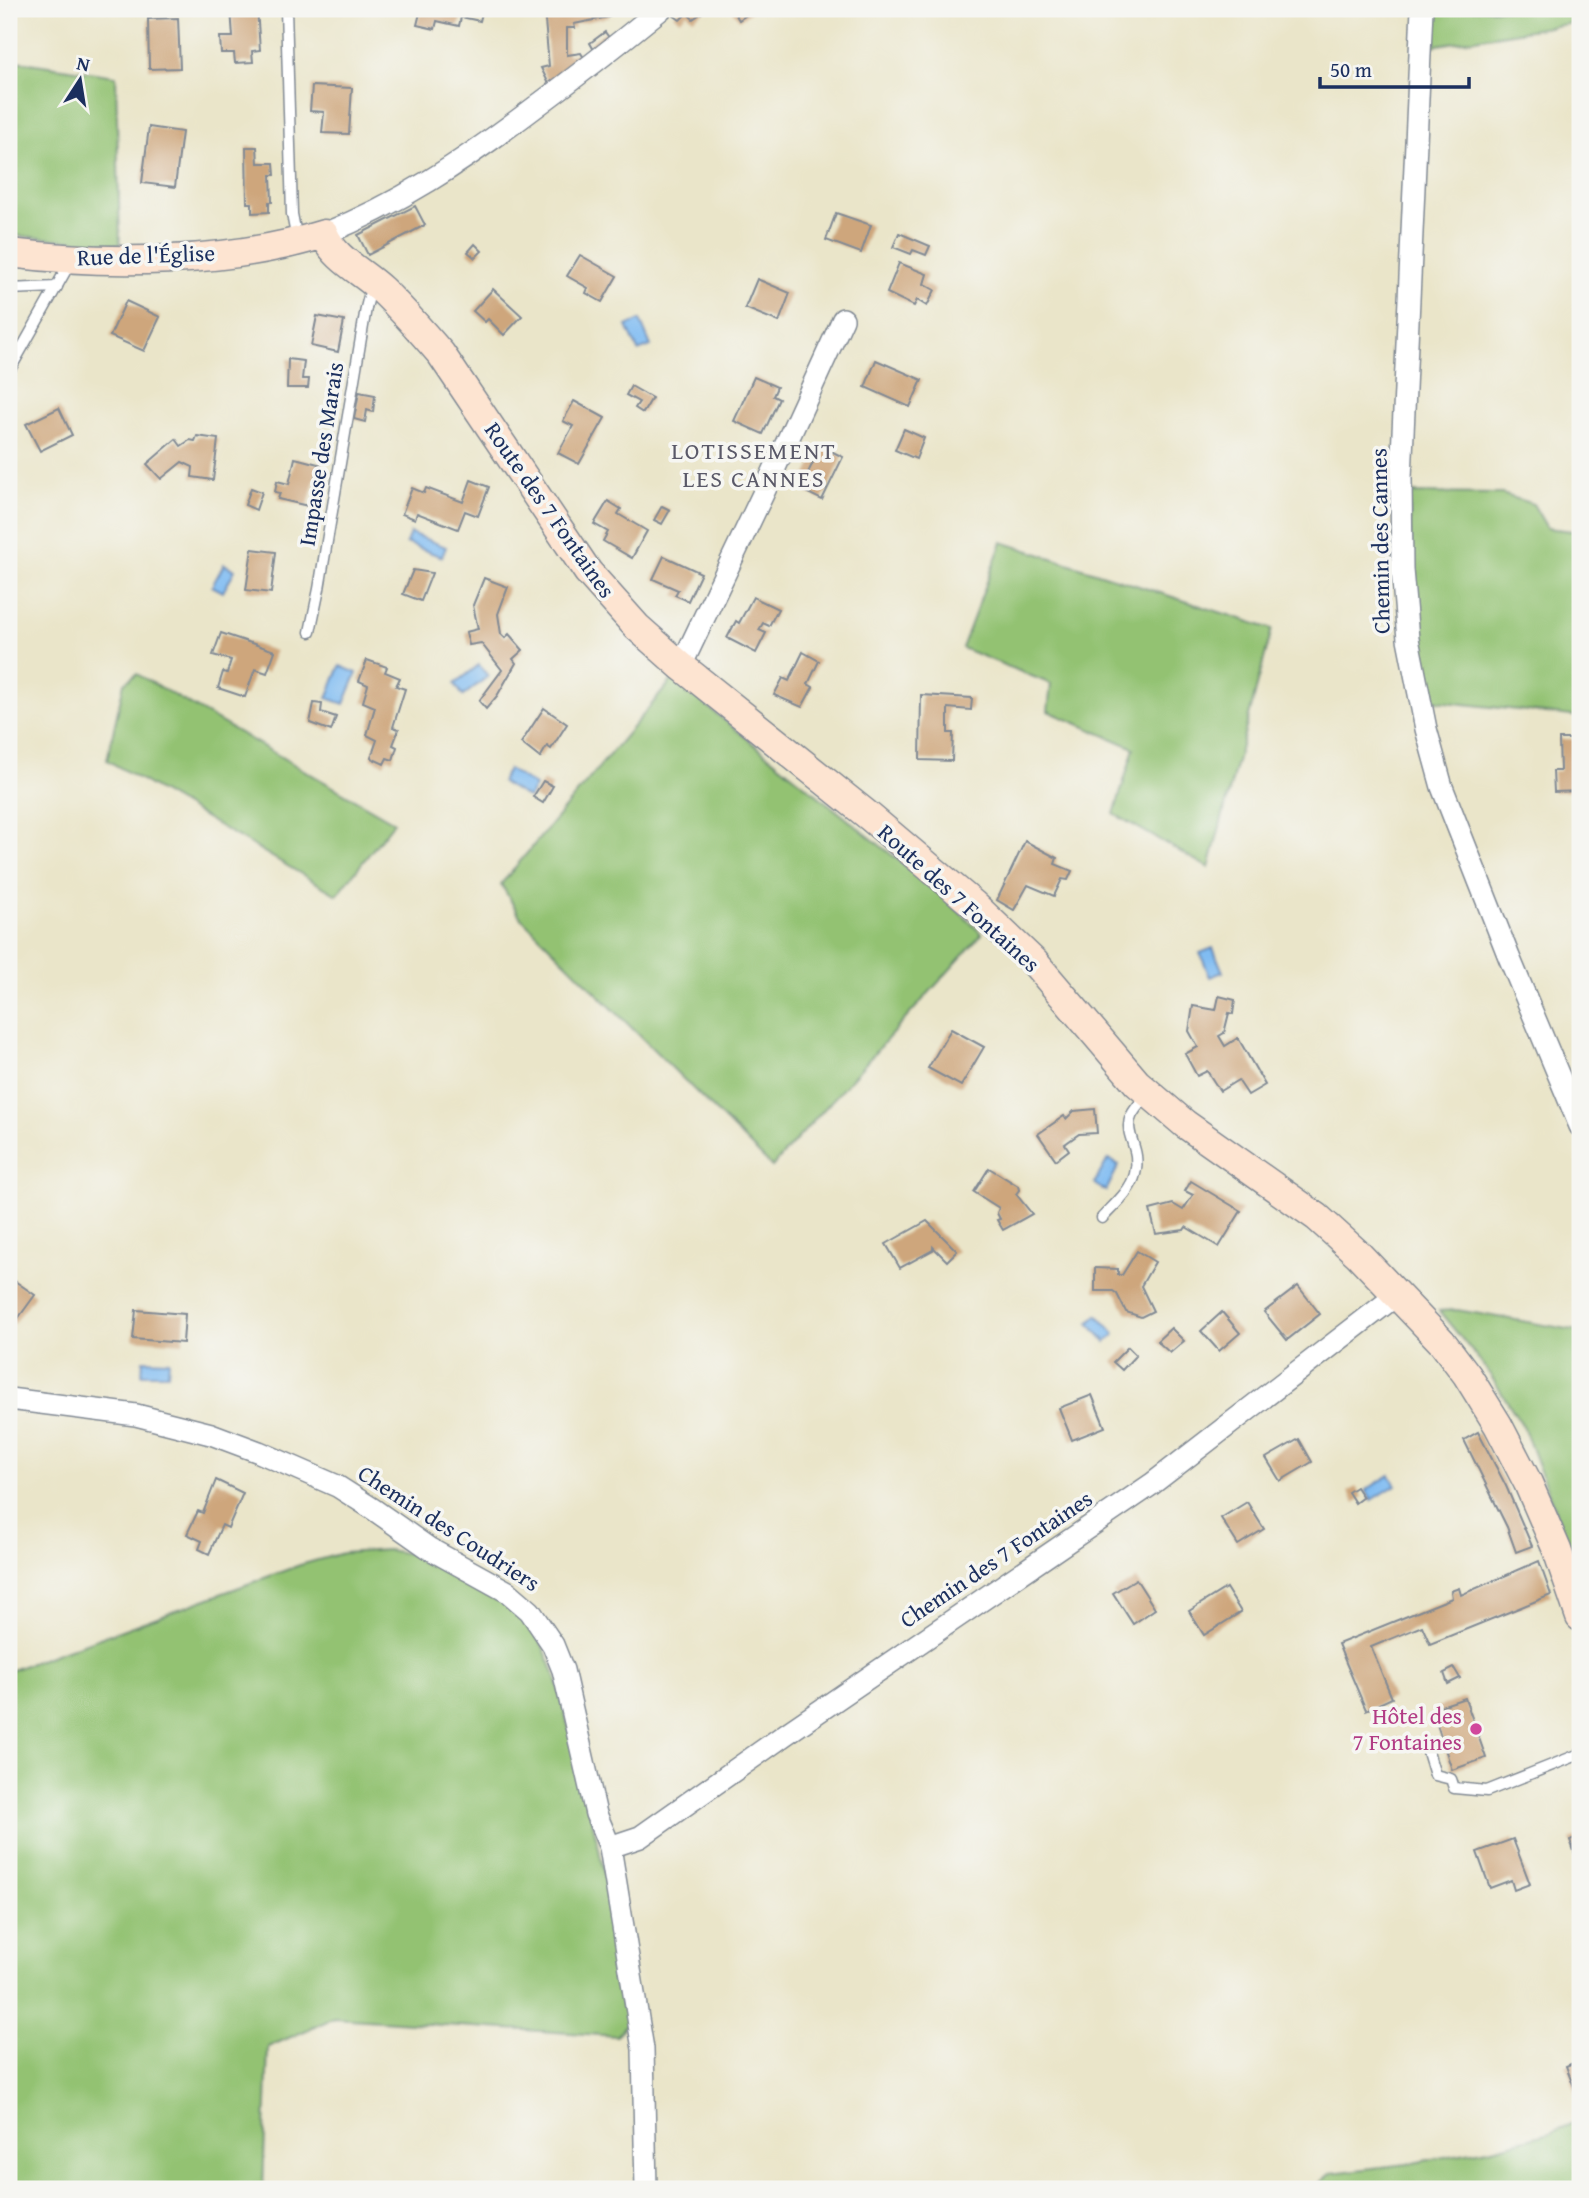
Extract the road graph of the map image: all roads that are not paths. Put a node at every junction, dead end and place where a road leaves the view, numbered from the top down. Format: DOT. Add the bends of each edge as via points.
graph roads {
  1 [pos="286,9"];
  2 [pos="661,9"];
  3 [pos="1422,9"];
  4 [pos="311,237"];
  5 [pos="9,253"];
  6 [pos="73,257"];
  7 [pos="373,282"];
  8 [pos="57,287"];
  9 [pos="9,289"];
  10 [pos="843,319"];
  11 [pos="9,371"];
  12 [pos="310,632"];
  13 [pos="681,666"];
  14 [pos="1150,1095"];
  15 [pos="1580,1126"];
  16 [pos="1102,1218"];
  17 [pos="1398,1294"];
  18 [pos="9,1399"];
  19 [pos="1580,1617"];
  20 [pos="1429,1752"];
  21 [pos="1580,1754"];
  22 [pos="610,1847"];
  23 [pos="646,2189"];
  1 -- 4 [label="lane" via="292,214"];
  2 -- 4 [label="street" via="461,163 358,220"];
  3 -- 15 [label="street, Chemin des Cannes" via="1401,478 1408,639 1442,787"];
  4 -- 6 [label="street, Rue de l'Église" via="178,259"];
  4 -- 7 [label="street, Route des 7 Fontaines" via="328,243"];
  5 -- 6 [label="street, Rue de l'Église"];
  6 -- 8 [label="lane"];
  7 -- 12 [label="lane, Impasse des Marais"];
  7 -- 13 [label="street, Route des 7 Fontaines" via="441,354 588,572 637,627"];
  8 -- 9 [label="lane"];
  8 -- 11 [label="lane"];
  10 -- 13 [label="street"];
  13 -- 14 [label="street, Route des 7 Fontaines" via="973,904 1034,963"];
  14 -- 16 [label="lane" via="1137,1105 1128,1123 1136,1160 1133,1180"];
  14 -- 17 [label="street, Route des 7 Fontaines" via="1317,1217"];
  17 -- 19 [label="street, Route des 7 Fontaines" via="1448,1350 1498,1425 1557,1550"];
  17 -- 22 [label="street, Chemin des 7 Fontaines" via="1152,1484 640,1837"];
  18 -- 22 [label="street, Chemin des Coudriers" via="136,1415 260,1452 337,1486 429,1549 508,1592 530,1611 553,1644 596,1814"];
  20 -- 21 [label="lane" via="1435,1775 1451,1779 1454,1788 1487,1791"];
  22 -- 23 [label="street, Chemin des Coudriers" via="643,2049"];
}
